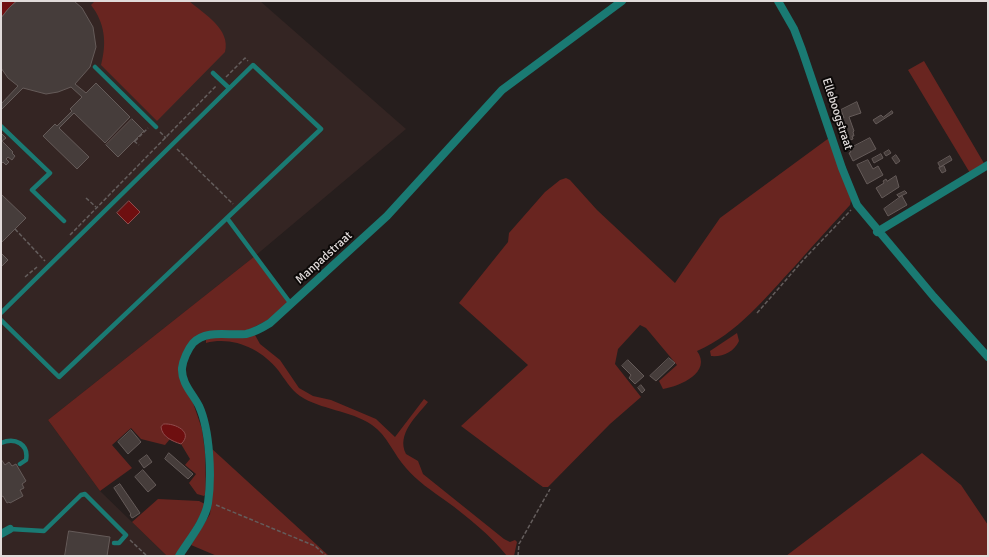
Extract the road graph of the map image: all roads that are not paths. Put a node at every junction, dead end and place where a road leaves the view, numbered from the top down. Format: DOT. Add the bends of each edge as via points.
graph roads {
  1 [pos="622,1"];
  2 [pos="778,1"];
  3 [pos="94,67"];
  4 [pos="213,73"];
  5 [pos="229,88"];
  6 [pos="1,126"];
  7 [pos="156,127"];
  8 [pos="988,165"];
  9 [pos="227,218"];
  10 [pos="64,221"];
  11 [pos="877,232"];
  12 [pos="291,304"];
  13 [pos="1,314"];
  14 [pos="1,320"];
  15 [pos="988,357"];
  16 [pos="1,443"];
  17 [pos="20,464"];
  18 [pos="10,529"];
  19 [pos="1,534"];
  20 [pos="114,543"];
  21 [pos="179,556"];
  1 -- 12 [label="street, Manpadstraat" via="502,90 387,216"];
  2 -- 11 [label="street, Elleboogstraat" via="802,50 856,205"];
  3 -- 7 [label="lane"];
  4 -- 5 [label="lane"];
  5 -- 9 [label="lane" via="252,66 321,129"];
  5 -- 13 [label="lane"];
  6 -- 10 [label="lane" via="50,173 32,190"];
  8 -- 11 [label="street"];
  9 -- 12 [label="lane"];
  9 -- 14 [label="lane" via="59,377"];
  11 -- 15 [label="street, Elleboogstraat"];
  12 -- 21 [label="street, Manpadstraat" via="258,331 245,334 213,334 193,343 185,357 182,368 185,384 199,406 205,426 209,466 208,502 206,512"];
  16 -- 17 [label="lane" via="11,440 22,445 27,456"];
  18 -- 19 [label="street"];
  18 -- 20 [label="lane" via="44,531 85,494 126,536 119,543"];
}
